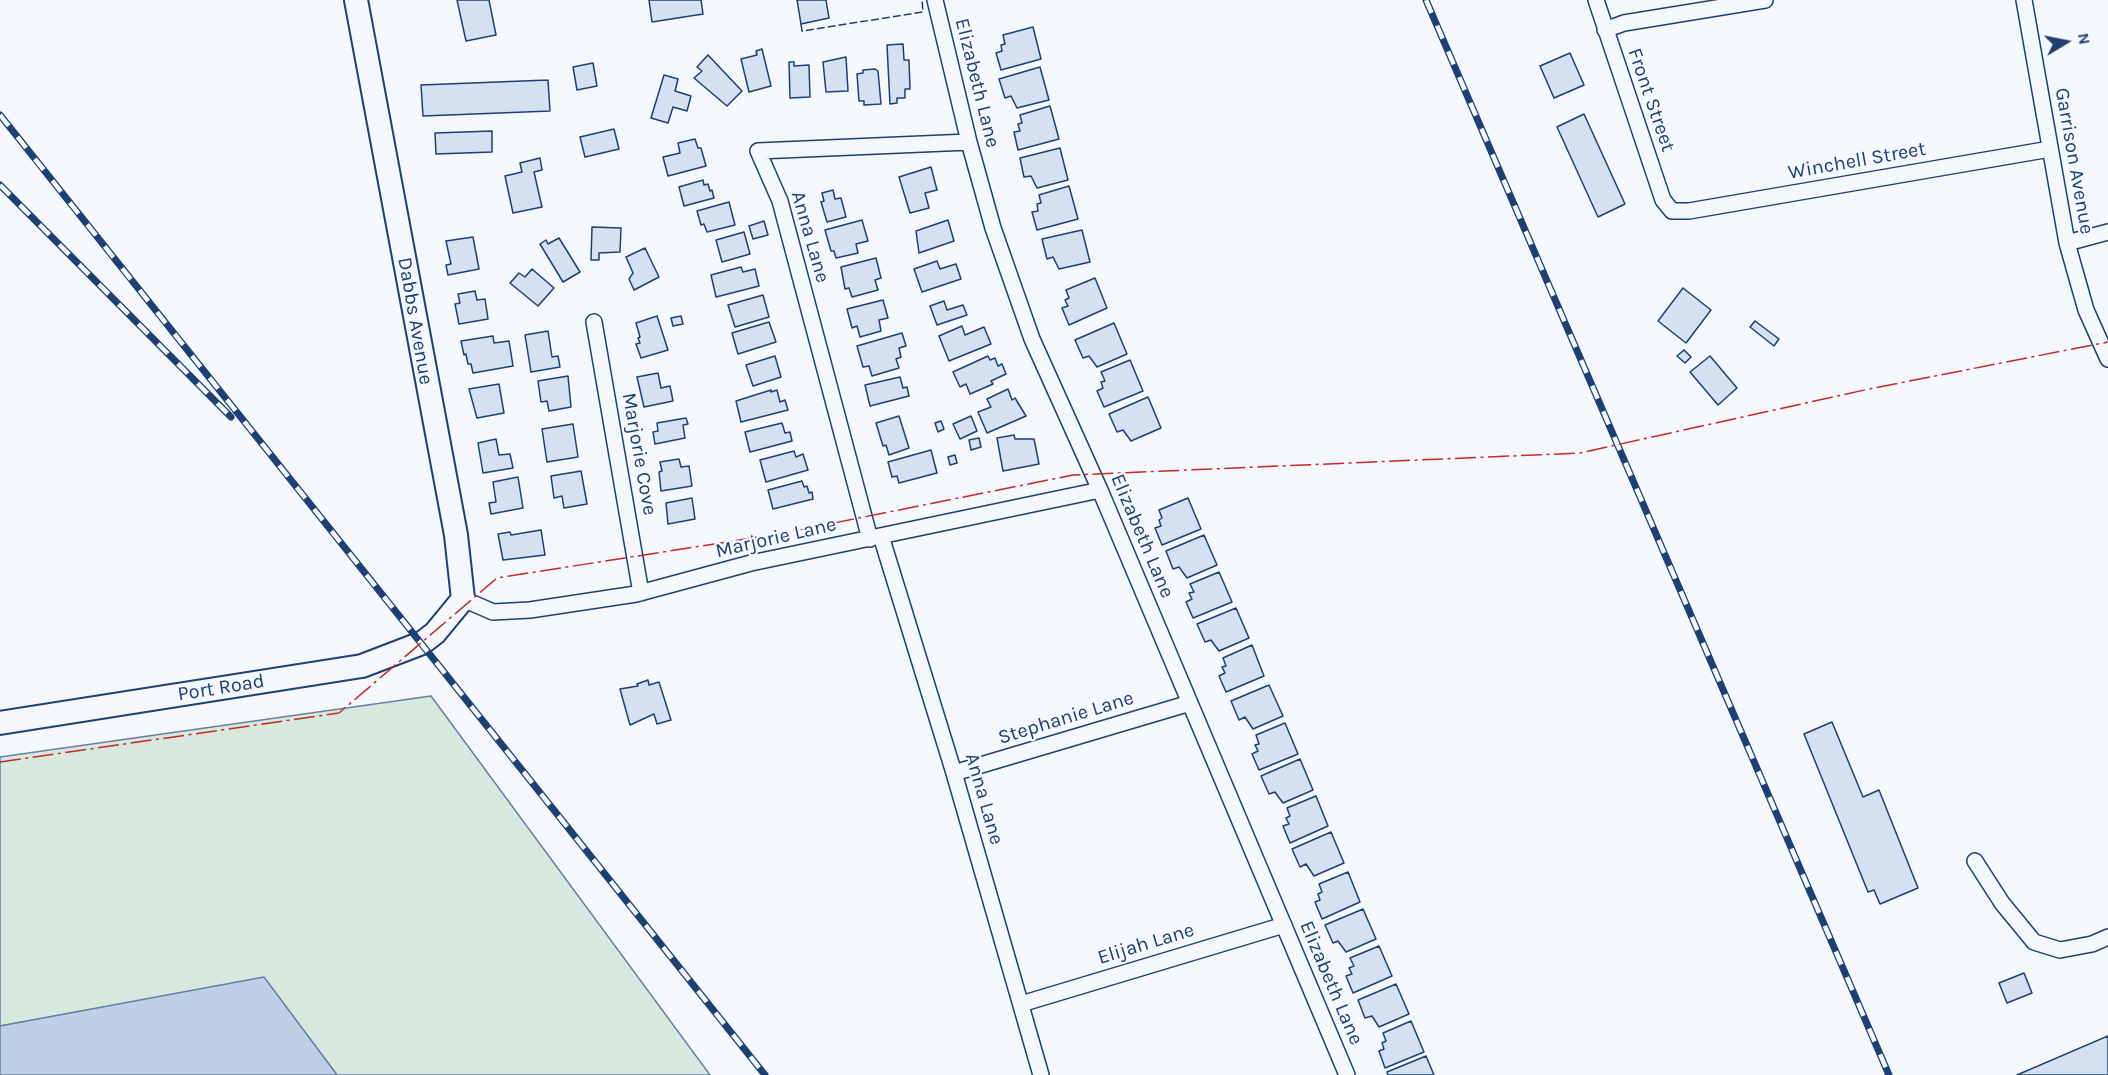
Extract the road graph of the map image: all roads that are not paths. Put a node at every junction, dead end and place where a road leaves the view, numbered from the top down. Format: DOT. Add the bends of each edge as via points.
graph roads {
  1 [pos="356,0"];
  2 [pos="935,0"];
  3 [pos="1596,0"];
  4 [pos="1765,0"];
  5 [pos="2024,0"];
  6 [pos="1605,30"];
  7 [pos="969,142"];
  8 [pos="2049,149"];
  9 [pos="1672,211"];
  10 [pos="2108,232"];
  11 [pos="2067,243"];
  12 [pos="594,322"];
  13 [pos="2108,359"];
  14 [pos="1100,490"];
  15 [pos="875,538"];
  16 [pos="641,593"];
  17 [pos="463,598"];
  18 [pos="1190,703"];
  19 [pos="0,723"];
  20 [pos="954,773"];
  21 [pos="1975,861"];
  22 [pos="1284,925"];
  23 [pos="2108,937"];
  24 [pos="1021,1004"];
  25 [pos="1041,1075"];
  26 [pos="1347,1075"];
  1 -- 17 [label="street, Dabbs Avenue" via="456,535"];
  2 -- 7 [label="street, Elizabeth Lane"];
  3 -- 6 [label="street, Front Street"];
  4 -- 6 [label="street" via="1624,23"];
  5 -- 8 [label="street, Garrison Avenue"];
  6 -- 9 [label="street, Front Street" via="1663,200"];
  7 -- 14 [label="street, Elizabeth Lane" via="993,228 1032,339"];
  7 -- 15 [label="street, Anna Lane" via="758,151 780,201"];
  8 -- 9 [label="street, Winchell Street"];
  8 -- 11 [label="street, Garrison Avenue"];
  10 -- 11 [label="street"];
  11 -- 13 [label="street, Garrison Avenue" via="2086,310"];
  12 -- 16 [label="street, Marjorie Cove"];
  14 -- 15 [label="street, Marjorie Lane"];
  14 -- 18 [label="street, Elizabeth Lane"];
  15 -- 16 [label="street, Marjorie Lane" via="751,564"];
  15 -- 20 [label="street, Anna Lane"];
  16 -- 17 [label="street, Marjorie Lane" via="492,612"];
  17 -- 19 [label="street, Port Road" via="422,644 362,666"];
  18 -- 20 [label="street, Stephanie Lane"];
  18 -- 22 [label="street, Elizabeth Lane"];
  20 -- 24 [label="street, Anna Lane"];
  21 -- 23 [label="street" via="2034,942 2060,950"];
  22 -- 24 [label="street, Elijah Lane"];
  22 -- 26 [label="street, Elizabeth Lane"];
  24 -- 25 [label="street, Anna Lane"];
}
